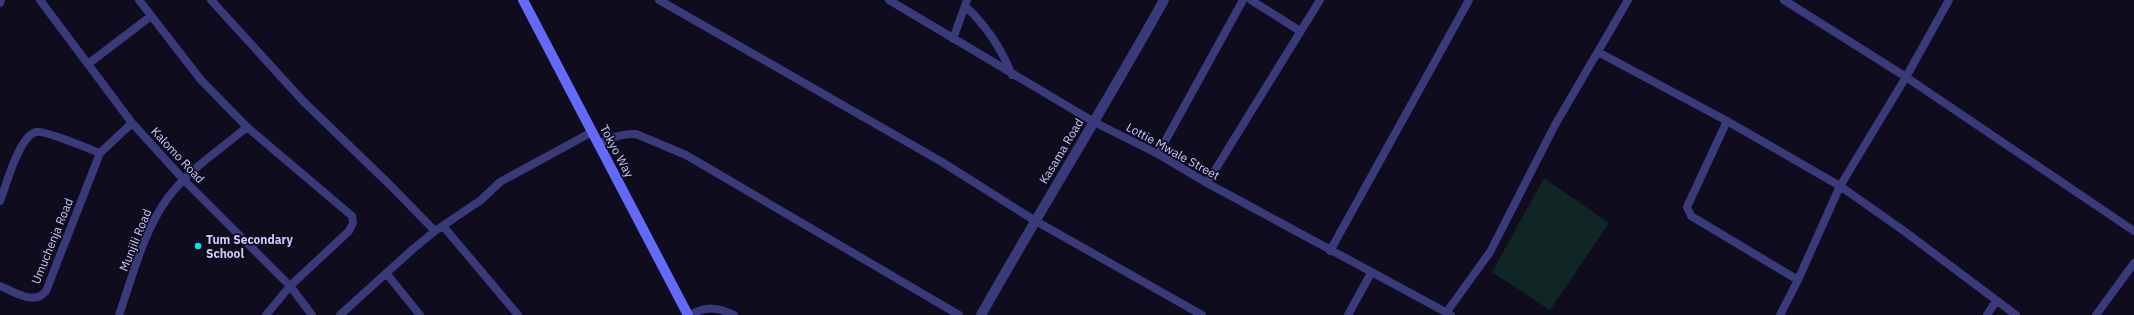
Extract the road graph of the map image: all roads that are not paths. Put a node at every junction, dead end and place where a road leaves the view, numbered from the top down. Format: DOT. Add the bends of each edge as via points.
graph roads {
  1 [pos="2,0"];
  2 [pos="40,0"];
  3 [pos="139,0"];
  4 [pos="211,0"];
  5 [pos="523,0"];
  6 [pos="659,0"];
  7 [pos="889,0"];
  8 [pos="1164,0"];
  9 [pos="1243,0"];
  10 [pos="1251,0"];
  11 [pos="1320,0"];
  12 [pos="1469,0"];
  13 [pos="1628,0"];
  14 [pos="1784,0"];
  15 [pos="1949,0"];
  16 [pos="0,3"];
  17 [pos="966,3"];
  18 [pos="150,16"];
  19 [pos="1300,31"];
  20 [pos="953,39"];
  21 [pos="1598,52"];
  22 [pos="88,64"];
  23 [pos="1012,75"];
  24 [pos="1906,76"];
  25 [pos="1727,121"];
  26 [pos="1094,122"];
  27 [pos="132,123"];
  28 [pos="247,127"];
  29 [pos="592,132"];
  30 [pos="599,144"];
  31 [pos="100,153"];
  32 [pos="1158,154"];
  33 [pos="184,180"];
  34 [pos="1208,184"];
  35 [pos="1840,186"];
  36 [pos="0,201"];
  37 [pos="1034,220"];
  38 [pos="443,226"];
  39 [pos="435,231"];
  40 [pos="2134,231"];
  41 [pos="1330,251"];
  42 [pos="2134,263"];
  43 [pos="386,273"];
  44 [pos="1371,273"];
  45 [pos="1798,280"];
  46 [pos="0,286"];
  47 [pos="290,286"];
  48 [pos="1996,301"];
  49 [pos="1448,314"];
  50 [pos="119,315"];
  51 [pos="266,315"];
  52 [pos="312,315"];
  53 [pos="340,315"];
  54 [pos="420,315"];
  55 [pos="518,315"];
  56 [pos="689,315"];
  57 [pos="734,315"];
  58 [pos="959,315"];
  59 [pos="981,315"];
  60 [pos="1202,315"];
  61 [pos="1348,315"];
  62 [pos="1780,315"];
  63 [pos="1987,315"];
  64 [pos="2016,315"];
  65 [pos="2096,315"];
  1 -- 16 [label="street"];
  2 -- 22 [label="street, Kalomo Road"];
  3 -- 18 [label="street"];
  4 -- 39 [label="street" via="303,101"];
  5 -- 29 [label="main road, Tokyo Way"];
  6 -- 37 [label="street" via="942,162"];
  7 -- 20 [label="street, Lottie Mwale Street"];
  8 -- 26 [label="street, Kasama Road"];
  9 -- 32 [label="street"];
  10 -- 19 [label="street"];
  11 -- 19 [label="street"];
  12 -- 41 [label="street"];
  13 -- 21 [label="street"];
  14 -- 24 [label="street"];
  15 -- 24 [label="street"];
  17 -- 20 [label="street"];
  17 -- 23 [label="street" via="1003,52"];
  18 -- 22 [label="street"];
  18 -- 28 [label="street" via="202,80"];
  19 -- 34 [label="street"];
  20 -- 23 [label="street, Lottie Mwale Street"];
  21 -- 25 [label="street"];
  21 -- 49 [label="street" via="1555,125 1490,252"];
  22 -- 27 [label="street, Kalomo Road"];
  23 -- 26 [label="street, Lottie Mwale Street"];
  24 -- 35 [label="street"];
  24 -- 40 [label="street"];
  25 -- 35 [label="street"];
  25 -- 45 [label="street" via="1687,207 1691,216"];
  26 -- 32 [label="street, Lottie Mwale Street"];
  26 -- 37 [label="street, Kasama Road"];
  27 -- 31 [label="street"];
  27 -- 33 [label="street, Kalomo Road"];
  28 -- 33 [label="street, Munjili Road"];
  28 -- 47 [label="street" via="352,216 353,223 349,231"];
  29 -- 30 [label="main road, Tokyo Way"];
  29 -- 38 [label="street" via="510,175 481,200"];
  30 -- 56 [label="main road, Tokyo Way"];
  30 -- 58 [label="street" via="612,137 632,134 680,153 826,235"];
  31 -- 36 [label="street" via="47,134 37,132 30,135 19,153"];
  31 -- 46 [label="street, Umuchenja Road" via="46,291 41,297 34,299"];
  32 -- 34 [label="street, Lottie Mwale Street"];
  33 -- 47 [label="street, Kalomo Road"];
  33 -- 50 [label="street, Munjili Road" via="167,198 157,216"];
  34 -- 41 [label="street, Lottie Mwale Street"];
  35 -- 45 [label="street"];
  35 -- 48 [label="street"];
  37 -- 59 [label="street, Kasama Road"];
  37 -- 60 [label="street"];
  38 -- 39 [label="street"];
  38 -- 55 [label="street"];
  39 -- 43 [label="street"];
  41 -- 44 [label="street, Lottie Mwale Street"];
  42 -- 65 [label="street"];
  43 -- 53 [label="street"];
  43 -- 54 [label="street"];
  44 -- 49 [label="street, Lottie Mwale Street"];
  44 -- 61 [label="street"];
  45 -- 62 [label="street"];
  47 -- 51 [label="street"];
  47 -- 52 [label="street, Kalomo Road"];
  48 -- 63 [label="street"];
  48 -- 64 [label="street"];
  56 -- 57 [label="street" via="709,308 722,309"];
}
